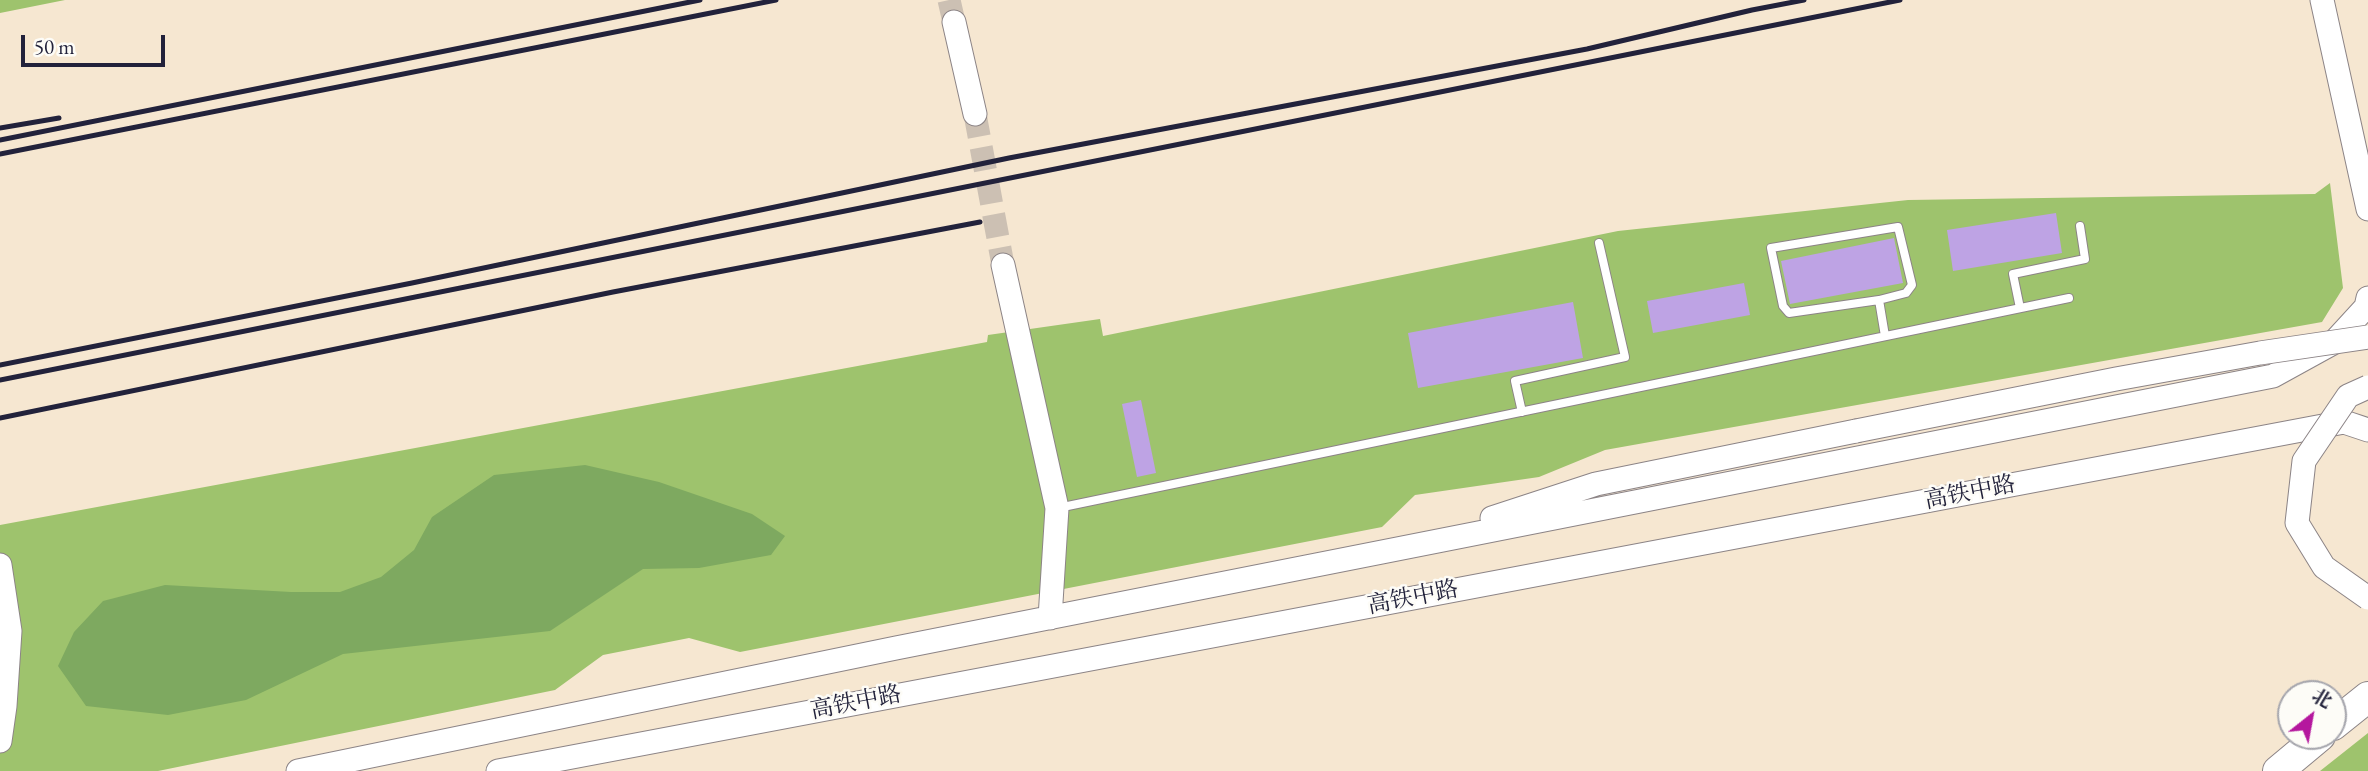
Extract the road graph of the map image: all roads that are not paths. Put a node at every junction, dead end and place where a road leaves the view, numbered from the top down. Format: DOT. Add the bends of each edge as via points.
graph roads {
  1 [pos="2322,0"];
  2 [pos="954,22"];
  3 [pos="975,114"];
  4 [pos="2368,209"];
  5 [pos="2080,226"];
  6 [pos="1599,243"];
  7 [pos="1003,265"];
  8 [pos="2069,298"];
  9 [pos="2368,298"];
  10 [pos="1879,300"];
  11 [pos="2020,308"];
  12 [pos="1885,336"];
  13 [pos="2368,337"];
  14 [pos="2368,387"];
  15 [pos="1522,412"];
  16 [pos="2368,430"];
  17 [pos="1057,508"];
  18 [pos="1394,550"];
  19 [pos="0,565"];
  20 [pos="2368,598"];
  21 [pos="1050,618"];
  22 [pos="2368,697"];
  23 [pos="2347,714"];
  24 [pos="0,741"];
  25 [pos="2303,750"];
  26 [pos="298,771"];
  27 [pos="498,771"];
  28 [pos="2278,771"];
  1 -- 4 [label="street"];
  2 -- 3 [label="street"];
  5 -- 11 [label="lane" via="2085,259 2013,274"];
  6 -- 15 [label="lane" via="1625,357 1515,381"];
  7 -- 17 [label="street"];
  8 -- 11 [label="lane"];
  9 -- 18 [label="street, 高铁中路" via="2366,307 2333,343 2273,376"];
  10 -- 10 [label="lane" via="1906,293 1912,285 1898,227 1772,248 1783,306 1789,313"];
  10 -- 12 [label="lane"];
  11 -- 12 [label="lane"];
  12 -- 15 [label="lane"];
  13 -- 18 [label="street, 高铁中路, bridge" via="2116,379 1596,484"];
  14 -- 20 [label="street, bridge" via="2348,396 2304,461 2297,523 2324,567"];
  15 -- 17 [label="lane"];
  16 -- 27 [label="street, 高铁中路" via="2344,422"];
  17 -- 21 [label="street"];
  18 -- 21 [label="street, 高铁中路"];
  19 -- 24 [label="street" via="10,631"];
  21 -- 26 [label="street, 高铁中路"];
  22 -- 23 [label="highway"];
  25 -- 28 [label="highway"];
}
